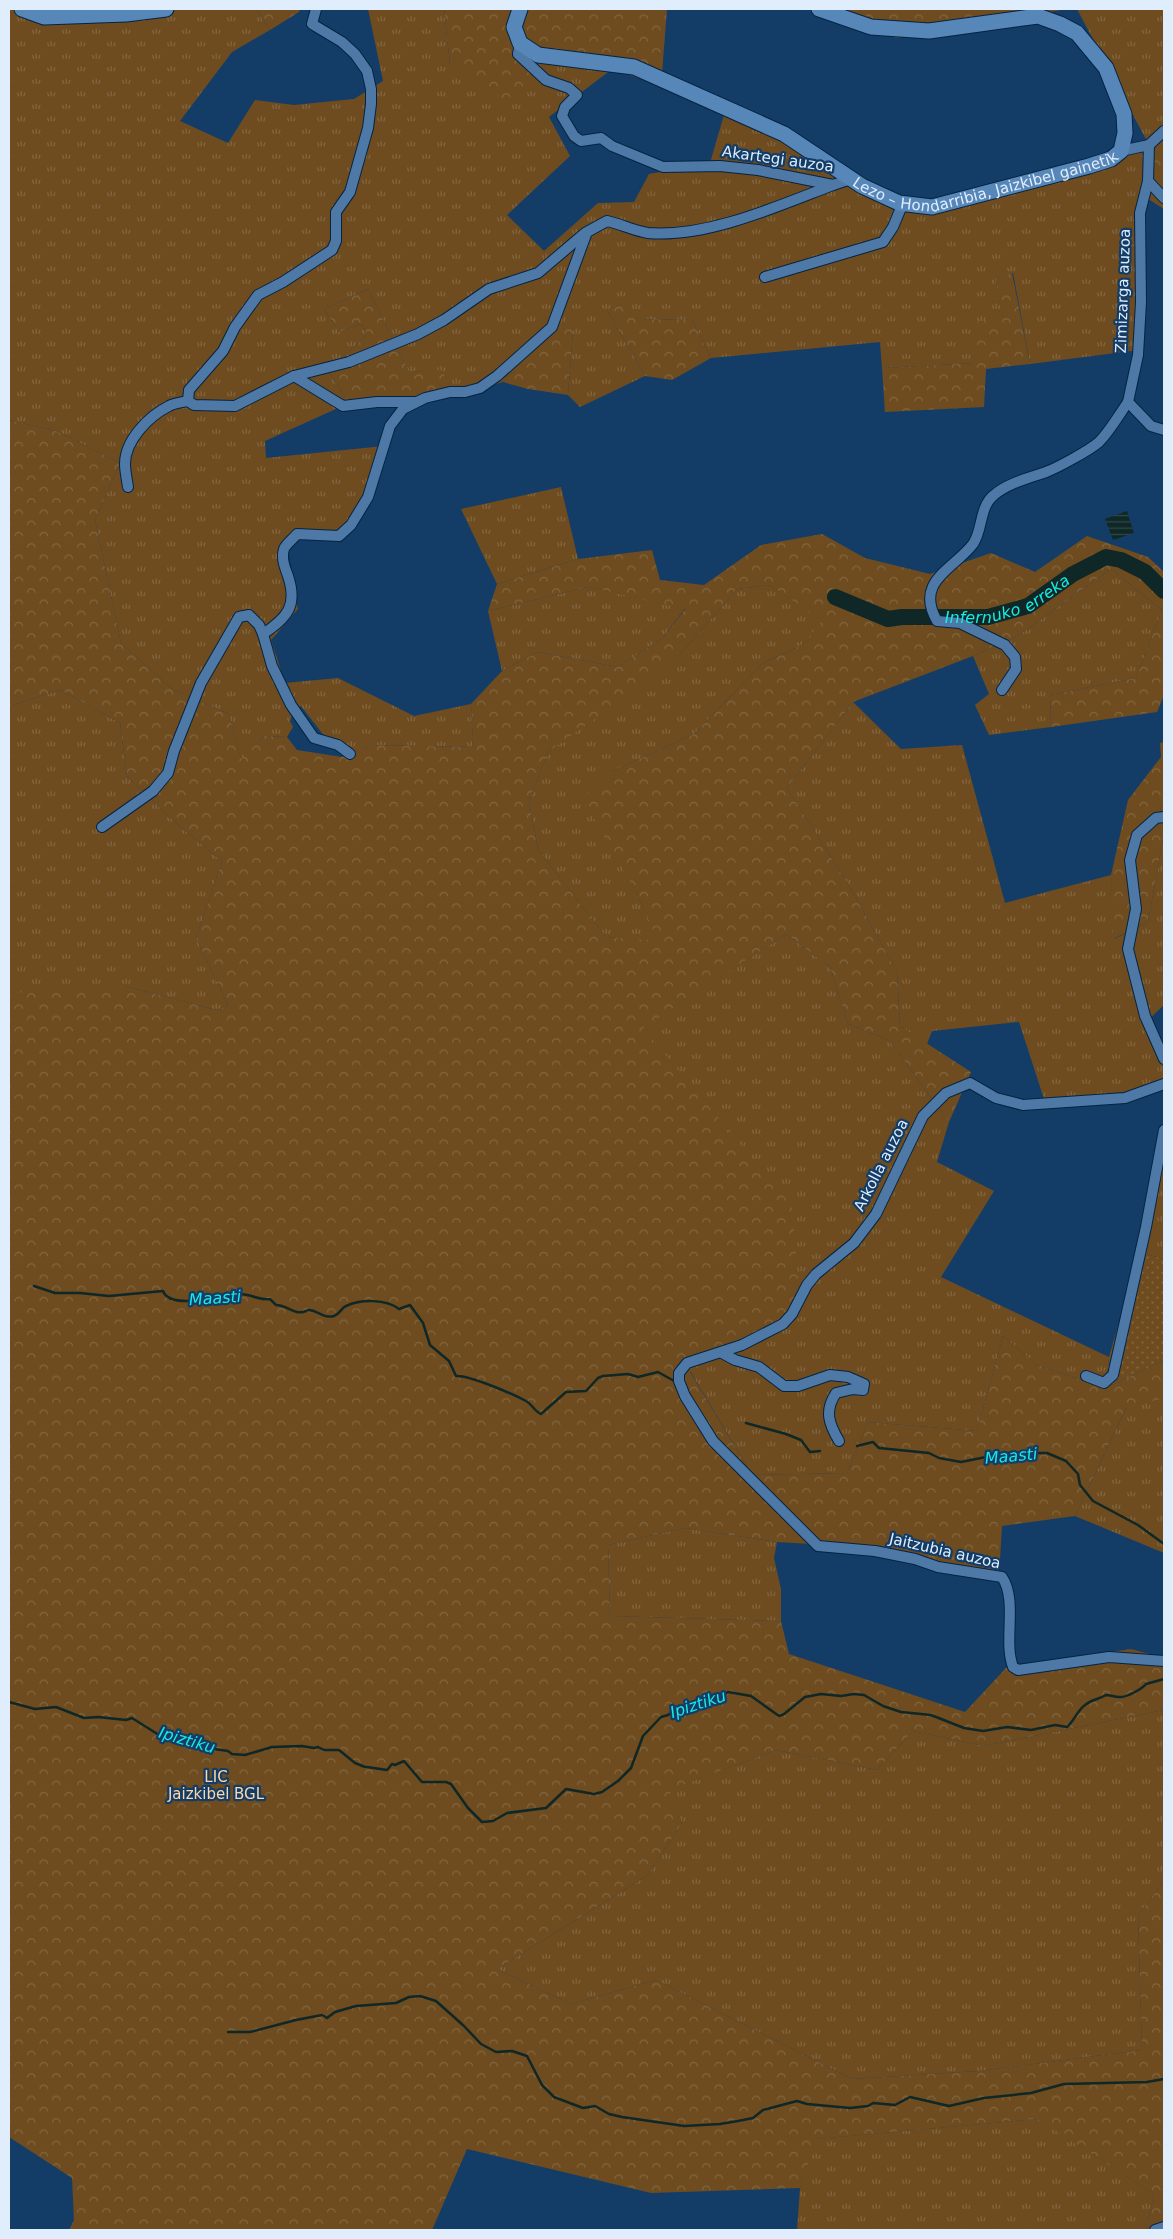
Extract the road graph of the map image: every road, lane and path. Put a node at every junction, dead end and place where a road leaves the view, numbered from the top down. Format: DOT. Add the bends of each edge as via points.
graph roads {
  1 [pos="22,9"];
  2 [pos="166,9"];
  3 [pos="316,9"];
  4 [pos="520,9"];
  5 [pos="819,9"];
  6 [pos="520,43"];
  7 [pos="1164,131"];
  8 [pos="1149,146"];
  9 [pos="1121,151"];
  10 [pos="851,179"];
  11 [pos="1148,181"];
  12 [pos="833,185"];
  13 [pos="1164,198"];
  14 [pos="903,203"];
  15 [pos="587,232"];
  16 [pos="766,276"];
  17 [pos="294,376"];
  18 [pos="188,401"];
  19 [pos="417,402"];
  20 [pos="1128,402"];
  21 [pos="1164,430"];
  22 [pos="128,487"];
  23 [pos="263,634"];
  24 [pos="1002,690"];
  25 [pos="350,754"];
  26 [pos="1164,817"];
  27 [pos="102,827"];
  28 [pos="1164,1059"];
  29 [pos="1164,1084"];
  30 [pos="1164,1130"];
  31 [pos="722,1352"];
  32 [pos="1086,1376"];
  33 [pos="839,1441"];
  34 [pos="818,1546"];
  35 [pos="1164,1661"];
  36 [pos="1164,2227"];
  37 [pos="1155,2230"];
  1 -- 2 [label="street" via="44,17"];
  3 -- 18 [label="street" via="312,24 355,54 366,71 371,89 368,128 350,192 336,212 336,241 332,250 258,294 223,351 190,390"];
  4 -- 6 [label="street" via="514,27"];
  5 -- 9 [label="street, Lezo – Hondarribia, Jaizkibel gainetik" via="872,27 929,32 1038,16 1060,24 1077,33 1106,68 1124,114 1125,133"];
  6 -- 10 [label="street, Lezo – Hondarribia, Jaizkibel gainetik" via="538,56 634,66 784,134"];
  6 -- 12 [label="street, Akartegi auzoa" via="518,54 546,80 569,88 577,95 565,107 562,116 574,136 581,141 601,138 612,146 663,167 720,166 758,170"];
  7 -- 8 [label="street"];
  8 -- 9 [label="street"];
  8 -- 11 [label="street, Zimizarga auzoa"];
  9 -- 14 [label="street, Lezo – Hondarribia, Jaizkibel gainetik" via="1111,159 1089,166 932,207"];
  10 -- 12 [label="street, Akartegi auzoa"];
  10 -- 14 [label="street, Lezo – Hondarribia, Jaizkibel gainetik"];
  11 -- 13 [label="street"];
  11 -- 20 [label="street, Zimizarga auzoa" via="1140,212 1138,355"];
  12 -- 15 [label="street" via="750,216 685,233 646,233 607,221"];
  14 -- 16 [label="street" via="883,242"];
  15 -- 17 [label="street" via="538,273 489,289 418,334 349,362"];
  15 -- 19 [label="street" via="552,327 480,388 450,392"];
  17 -- 18 [label="street" via="235,406 212,407"];
  17 -- 19 [label="street" via="343,406"];
  18 -- 22 [label="street" via="170,405 139,430 129,445 125,462"];
  19 -- 23 [label="street" via="403,409 390,426 368,497 351,525 339,536 297,534 284,548 283,564 292,590 291,606 282,621"];
  20 -- 21 [label="street" via="1151,426"];
  20 -- 24 [label="street, Zimizarga auzoa" via="1098,443 993,496 985,508 974,543 934,583 930,604 937,620 960,623 992,637 1015,656 1016,669"];
  23 -- 25 [label="street" via="272,666 291,705 314,738 338,744"];
  23 -- 27 [label="street" via="249,615 239,617 201,683 168,773 153,791"];
  26 -- 28 [label="street" via="1156,818 1137,836 1130,860 1136,909 1128,949 1146,1016"];
  29 -- 31 [label="street, Arkolla auzoa" via="1125,1098 1023,1105 996,1098 970,1082 946,1093 922,1116 876,1214 854,1243 816,1274 783,1324"];
  30 -- 32 [label="street" via="1113,1375 1104,1382"];
  31 -- 33 [label="street" via="735,1360 759,1367 784,1386 798,1386 830,1375 848,1377 864,1384 863,1390 836,1393 830,1402 829,1424"];
  31 -- 34 [label="street, Arkolla auzoa" via="687,1363 680,1372 679,1381 685,1396 713,1442"];
  34 -- 35 [label="street, Jaitzubia auzoa" via="875,1551 915,1558 938,1567 1002,1577 1006,1583 1010,1620 1010,1660 1018,1670 1109,1657"];
  36 -- 37 [label="street"];
}
